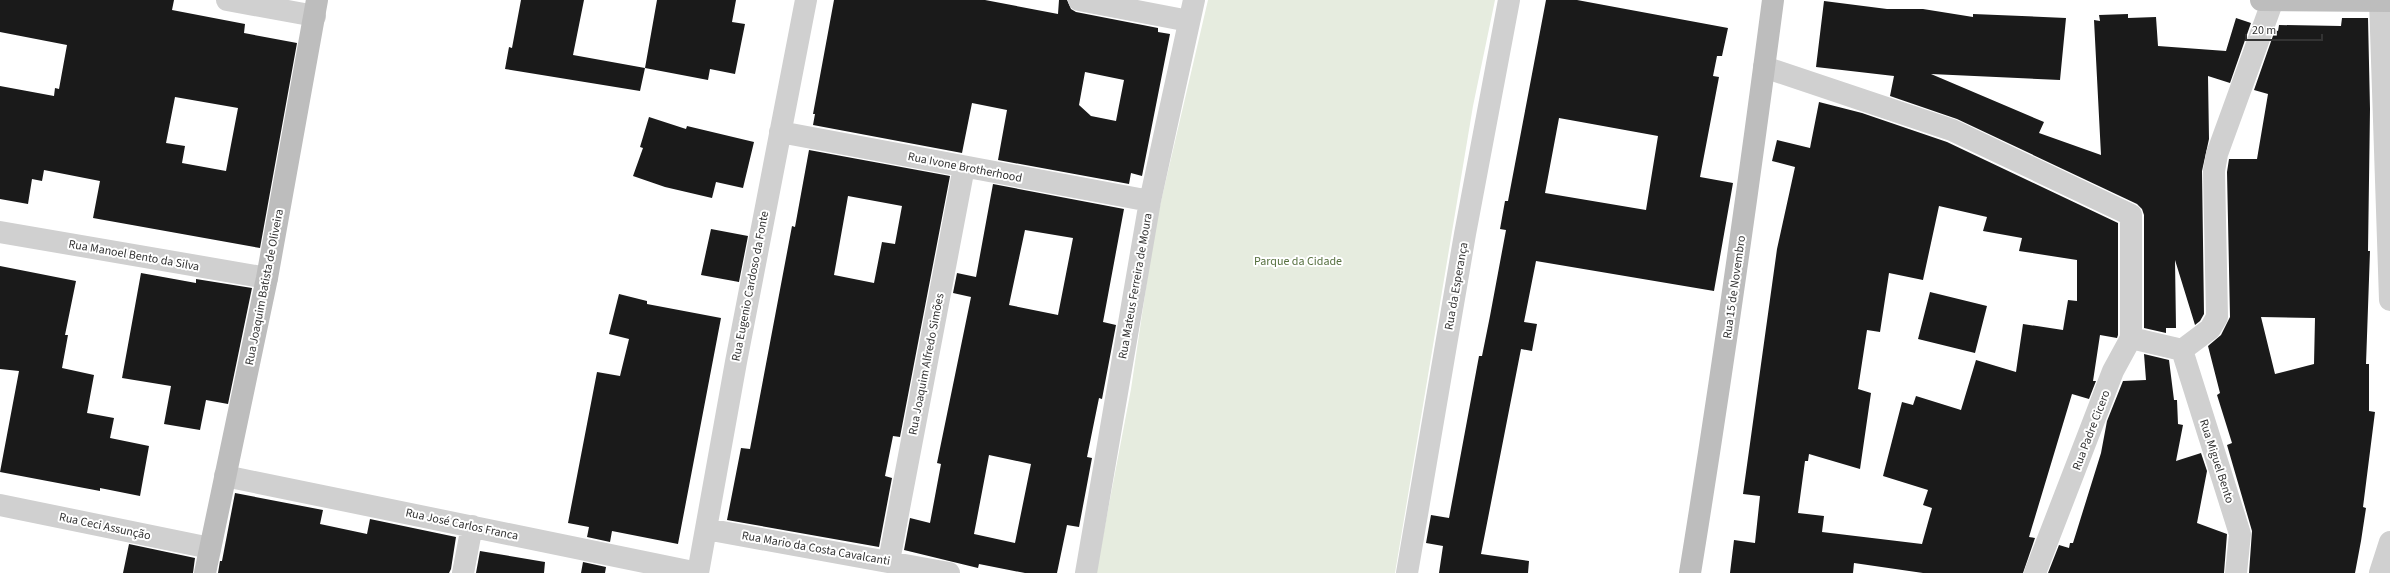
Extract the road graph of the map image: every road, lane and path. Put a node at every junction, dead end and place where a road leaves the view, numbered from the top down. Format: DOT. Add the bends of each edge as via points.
graph roads {
  1 [pos="227,0"];
  2 [pos="806,0"];
  3 [pos="1079,0"];
  4 [pos="1509,0"];
  5 [pos="1773,0"];
  6 [pos="2261,0"];
  7 [pos="2273,0"];
  8 [pos="2330,0"];
  9 [pos="2385,1"];
  10 [pos="316,8"];
  11 [pos="1192,10"];
  12 [pos="1764,67"];
  13 [pos="780,132"];
  14 [pos="964,167"];
  15 [pos="1150,201"];
  16 [pos="0,232"];
  17 [pos="267,278"];
  18 [pos="2390,300"];
  19 [pos="2131,338"];
  20 [pos="2182,350"];
  21 [pos="225,476"];
  22 [pos="0,505"];
  23 [pos="472,526"];
  24 [pos="706,529"];
  25 [pos="2390,542"];
  26 [pos="210,548"];
  27 [pos="889,561"];
  28 [pos="205,573"];
  29 [pos="463,573"];
  30 [pos="698,573"];
  31 [pos="949,573"];
  32 [pos="1086,573"];
  33 [pos="1407,573"];
  34 [pos="1690,573"];
  35 [pos="2035,573"];
  36 [pos="2236,573"];
  37 [pos="2380,573"];
  1 -- 10 [label="street"];
  2 -- 13 [label="street, Rua Eugenio Cardoso da Fonte"];
  3 -- 11 [label="street"];
  4 -- 33 [label="street, Rua da Esperança" via="1465,234"];
  5 -- 12 [label="main road, Rua 15 de Novembro"];
  6 -- 7 [label="main road"];
  7 -- 8 [label="main road"];
  7 -- 20 [label="street" via="2224,133 2215,165 2217,317 2210,329"];
  8 -- 9 [label="main road"];
  9 -- 18 [label="street"];
  10 -- 17 [label="main road, Rua Joaquim Batista de Oliveira"];
  11 -- 15 [label="street, Rua Mateus Ferreira de Moura"];
  12 -- 19 [label="street" via="1952,130 2131,215"];
  12 -- 34 [label="main road, Rua 15 de Novembro" via="1714,428"];
  13 -- 14 [label="street, Rua Ivone Brotherhood"];
  13 -- 24 [label="street, Rua Eugenio Cardoso da Fonte"];
  14 -- 15 [label="street, Rua Ivone Brotherhood"];
  14 -- 27 [label="street, Rua Joaquim Alfredo Simões"];
  15 -- 32 [label="street, Rua Mateus Ferreira de Moura"];
  16 -- 17 [label="street, Rua Manoel Bento da Silva"];
  17 -- 21 [label="main road, Rua Joaquim Batista de Oliveira"];
  19 -- 20 [label="street"];
  19 -- 35 [label="street, Rua Padre Cicero" via="2113,371"];
  20 -- 36 [label="street, Rua Miguel Bento" via="2240,534"];
  21 -- 23 [label="street, Rua José Carlos Franca"];
  21 -- 26 [label="main road, Rua Joaquim Batista de Oliveira"];
  22 -- 26 [label="street, Rua Ceci Assunção"];
  23 -- 29 [label="street"];
  23 -- 30 [label="street, Rua José Carlos Franca"];
  24 -- 27 [label="street, Rua Mario da Costa Cavalcanti"];
  24 -- 30 [label="street, Rua Eugenio Cardoso da Fonte"];
  25 -- 37 [label="street"];
  26 -- 28 [label="main road, Rua Joaquim Batista de Oliveira"];
  27 -- 31 [label="street, Rua Mario da Costa Cavalcanti"];
}
